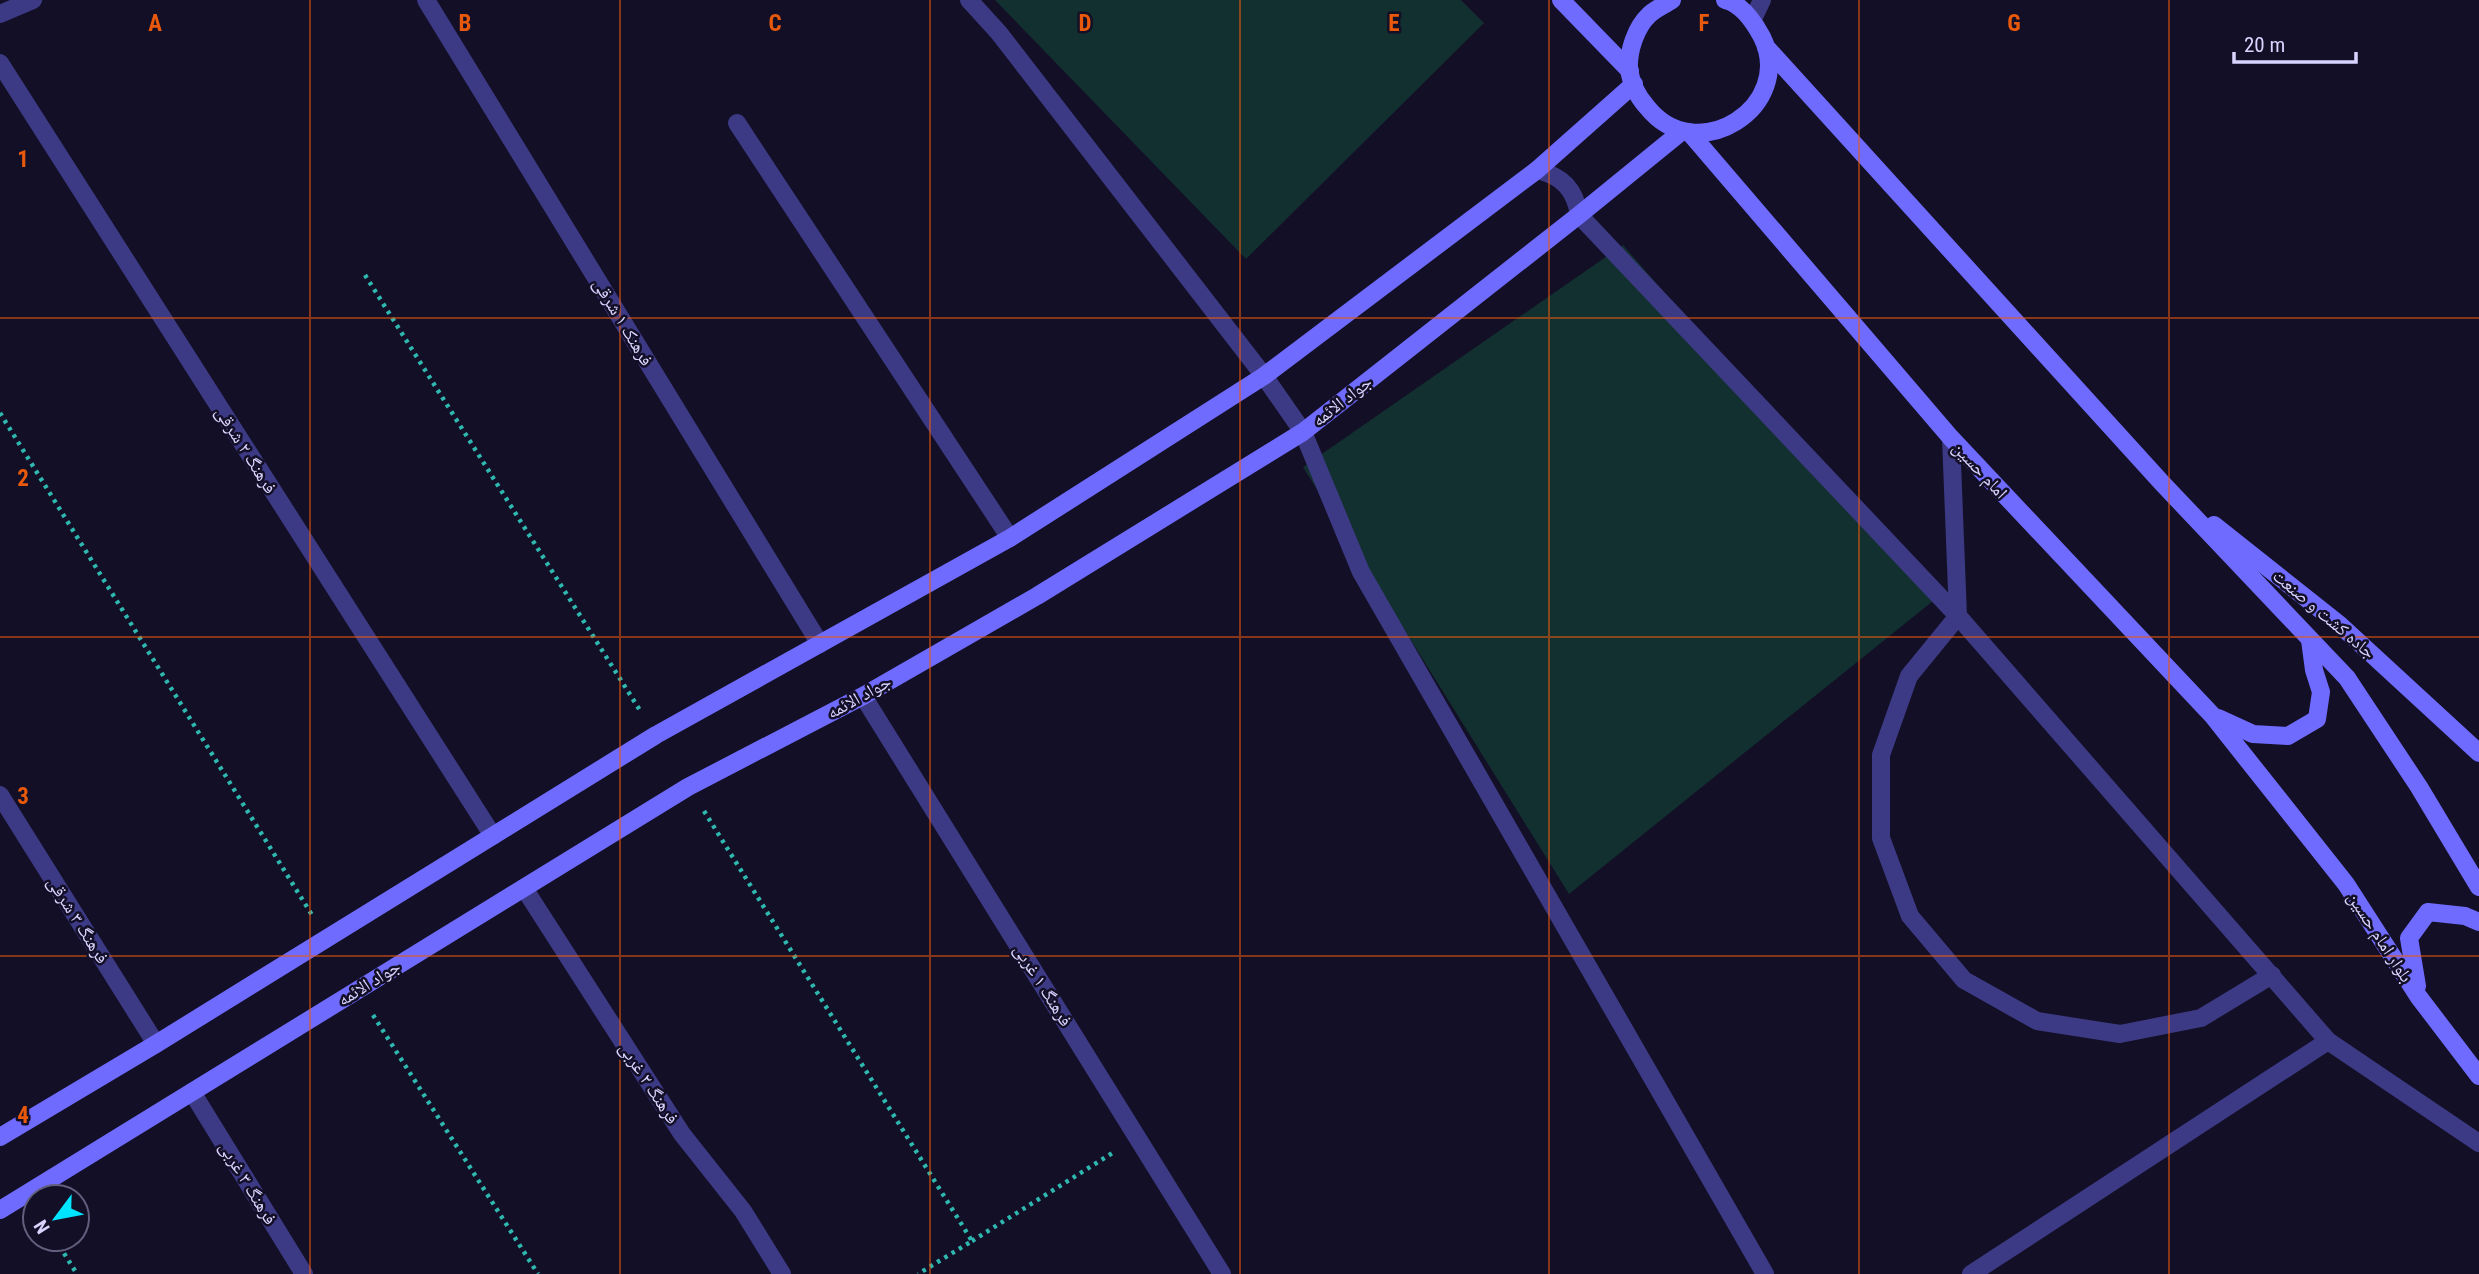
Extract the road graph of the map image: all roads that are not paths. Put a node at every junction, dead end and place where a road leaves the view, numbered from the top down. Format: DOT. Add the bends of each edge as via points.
graph roads {
  1 [pos="33,0"];
  2 [pos="426,0"];
  3 [pos="969,0"];
  4 [pos="1561,0"];
  5 [pos="1672,0"];
  6 [pos="1725,0"];
  7 [pos="1762,0"];
  8 [pos="0,15"];
  9 [pos="1753,19"];
  10 [pos="1766,47"];
  11 [pos="0,63"];
  12 [pos="1632,78"];
  13 [pos="737,123"];
  14 [pos="1685,132"];
  15 [pos="1537,170"];
  16 [pos="1579,215"];
  17 [pos="1265,376"];
  18 [pos="1303,432"];
  19 [pos="1951,438"];
  20 [pos="2162,483"];
  21 [pos="1010,538"];
  22 [pos="1958,616"];
  23 [pos="2310,639"];
  24 [pos="820,644"];
  25 [pos="863,696"];
  26 [pos="2212,715"];
  27 [pos="2479,753"];
  28 [pos="0,795"];
  29 [pos="2280,799"];
  30 [pos="492,836"];
  31 [pos="2479,887"];
  32 [pos="524,888"];
  33 [pos="2479,922"];
  34 [pos="2272,975"];
  35 [pos="2418,996"];
  36 [pos="2328,1041"];
  37 [pos="156,1044"];
  38 [pos="2479,1076"];
  39 [pos="192,1092"];
  40 [pos="0,1137"];
  41 [pos="2479,1143"];
  42 [pos="0,1210"];
  43 [pos="304,1274"];
  44 [pos="782,1274"];
  45 [pos="1222,1274"];
  46 [pos="1765,1274"];
  47 [pos="1972,1274"];
  1 -- 8 [label="street"];
  2 -- 24 [label="street, فرهنک ۱ شرقی"];
  3 -- 17 [label="street"];
  4 -- 12 [label="street"];
  5 -- 12 [label="street" via="1649,15 1634,39"];
  6 -- 9 [label="street"];
  7 -- 9 [label="street"];
  9 -- 10 [label="street"];
  10 -- 14 [label="street" via="1768,75 1758,102 1737,123 1710,133"];
  10 -- 20 [label="street"];
  11 -- 30 [label="street, فرهنگ ۲ شرقی"];
  12 -- 14 [label="street, امام حسین" via="1637,96 1656,118"];
  12 -- 15 [label="street"];
  13 -- 21 [label="street"];
  14 -- 16 [label="street, جواد الائمه"];
  14 -- 19 [label="street, امام حسین"];
  15 -- 16 [label="street" via="1562,180 1577,202"];
  15 -- 17 [label="street"];
  16 -- 18 [label="street, جواد الائمه"];
  16 -- 22 [label="street"];
  17 -- 18 [label="street"];
  17 -- 21 [label="street"];
  18 -- 25 [label="street, جواد الائمه" via="1037,596"];
  18 -- 46 [label="street" via="1361,572"];
  19 -- 22 [label="street"];
  19 -- 26 [label="street, امام حسین"];
  20 -- 23 [label="street"];
  20 -- 27 [label="street, جاده کشت و صنعت" via="2340,625"];
  21 -- 24 [label="street"];
  22 -- 34 [label="street"];
  22 -- 34 [label="street" via="1909,676 1881,754 1881,838 1910,916 1964,980 2037,1021 2120,1034 2201,1018"];
  23 -- 26 [label="street" via="2320,692 2318,719 2288,736 2253,734"];
  23 -- 31 [label="street" via="2347,678"];
  24 -- 30 [label="street" via="656,735"];
  25 -- 32 [label="street, جواد الائمه" via="688,787"];
  25 -- 45 [label="street, فرهنگ ۱ غربی"];
  26 -- 29 [label="street, امام حسین"];
  28 -- 37 [label="street, فرهنگ ۳ شرقی"];
  29 -- 35 [label="street, بلوار امام حسین" via="2346,884"];
  30 -- 37 [label="street"];
  32 -- 39 [label="street, جواد الائمه"];
  32 -- 44 [label="street, فرهنگ ۲ غربی" via="682,1134 743,1211"];
  33 -- 35 [label="street" via="2428,912 2409,938"];
  34 -- 36 [label="street"];
  35 -- 38 [label="street, بلوار امام حسین"];
  36 -- 41 [label="street"];
  36 -- 47 [label="street"];
  37 -- 40 [label="street"];
  39 -- 42 [label="street, جواد الائمه"];
  39 -- 43 [label="street, فرهنگ ۳ غربی"];
}
